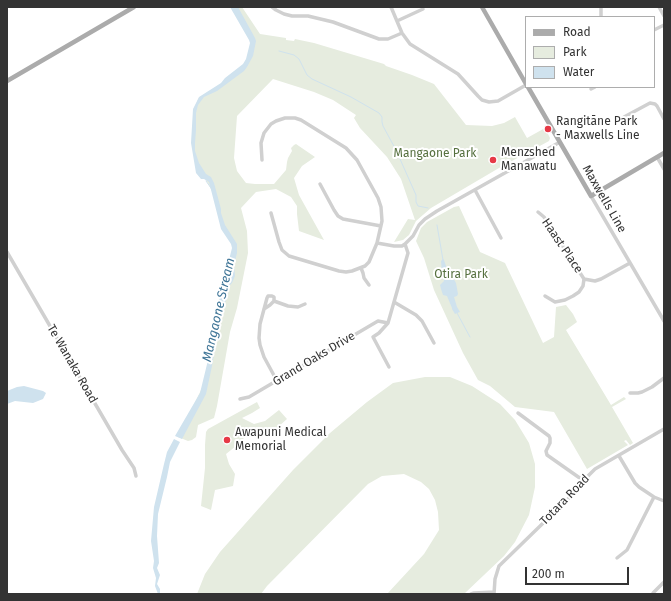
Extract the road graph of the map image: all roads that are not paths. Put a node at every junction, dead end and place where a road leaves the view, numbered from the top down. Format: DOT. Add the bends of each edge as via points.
graph roads {
  1 [pos="134,7"];
  2 [pos="272,7"];
  3 [pos="391,7"];
  4 [pos="482,7"];
  5 [pos="659,7"];
  6 [pos="423,9"];
  7 [pos="664,16"];
  8 [pos="397,21"];
  9 [pos="664,25"];
  10 [pos="655,30"];
  11 [pos="402,33"];
  12 [pos="7,81"];
  13 [pos="525,82"];
  14 [pos="525,87"];
  15 [pos="528,88"];
  16 [pos="624,118"];
  17 [pos="664,118"];
  18 [pos="560,142"];
  19 [pos="664,153"];
  20 [pos="658,157"];
  21 [pos="262,160"];
  22 [pos="664,169"];
  23 [pos="320,184"];
  24 [pos="475,190"];
  25 [pos="591,196"];
  26 [pos="538,212"];
  27 [pos="271,214"];
  28 [pos="381,226"];
  29 [pos="501,238"];
  30 [pos="377,243"];
  31 [pos="405,244"];
  32 [pos="7,252"];
  33 [pos="630,263"];
  34 [pos="361,268"];
  35 [pos="584,279"];
  36 [pos="369,285"];
  37 [pos="545,296"];
  38 [pos="274,301"];
  39 [pos="394,302"];
  40 [pos="305,304"];
  41 [pos="264,309"];
  42 [pos="664,321"];
  43 [pos="388,323"];
  44 [pos="434,343"];
  45 [pos="389,367"];
  46 [pos="664,378"];
  47 [pos="277,381"];
  48 [pos="630,392"];
  49 [pos="240,400"];
  50 [pos="518,413"];
  51 [pos="664,429"];
  52 [pos="619,456"];
  53 [pos="136,476"];
  54 [pos="584,481"];
  55 [pos="654,497"];
  56 [pos="664,501"];
  57 [pos="617,558"];
  58 [pos="664,582"];
  59 [pos="494,593"];
  60 [pos="653,593"];
  61 [pos="471,594"];
  1 -- 12 [label="main road"];
  2 -- 11 [label="street" via="292,16 308,16 333,22 378,39 388,39"];
  3 -- 8 [label="street"];
  4 -- 13 [label="main road, Maxwells Line"];
  5 -- 7 [label="street"];
  6 -- 8 [label="street"];
  8 -- 11 [label="street"];
  9 -- 10 [label="street"];
  11 -- 14 [label="street" via="410,44 458,74 482,100 498,101"];
  15 -- 18 [label="main road, Maxwells Line"];
  16 -- 17 [label="street" via="650,103 657,106"];
  18 -- 24 [label="street"];
  18 -- 25 [label="main road, Maxwells Line"];
  19 -- 20 [label="main road"];
  20 -- 22 [label="street"];
  20 -- 25 [label="main road"];
  21 -- 28 [label="street" via="262,138 271,124 290,118 307,123 346,148 357,160 380,202"];
  23 -- 28 [label="street" via="338,216"];
  24 -- 29 [label="street"];
  24 -- 31 [label="street" via="425,218"];
  25 -- 33 [label="street, Maxwells Line"];
  26 -- 35 [label="street, Haast Place" via="544,217"];
  27 -- 34 [label="street" via="282,250 289,256 339,271"];
  28 -- 30 [label="street"];
  30 -- 31 [label="street" via="394,246"];
  30 -- 34 [label="street" via="369,262"];
  31 -- 39 [label="street" via="408,253"];
  32 -- 53 [label="street, Te Wanaka Road" via="134,468"];
  33 -- 35 [label="street, Haast Place" via="601,279"];
  33 -- 42 [label="street, Maxwells Line"];
  34 -- 36 [label="street"];
  35 -- 37 [label="street" via="579,292 565,300 554,302"];
  38 -- 40 [label="street" via="298,307"];
  38 -- 41 [label="street"];
  38 -- 41 [label="street" via="274,297 268,296"];
  39 -- 43 [label="street"];
  39 -- 44 [label="street" via="422,321"];
  41 -- 47 [label="street" via="260,324 260,345"];
  43 -- 45 [label="street" via="373,337"];
  43 -- 47 [label="street, Grand Oaks Drive" via="378,321"];
  46 -- 48 [label="street" via="642,392"];
  47 -- 49 [label="street, Grand Oaks Drive"];
  50 -- 54 [label="street" via="549,436 547,454"];
  51 -- 52 [label="street, Totara Road"];
  52 -- 54 [label="street, Totara Road" via="595,469"];
  52 -- 55 [label="street" via="635,483"];
  54 -- 59 [label="street, Totara Road" via="574,494 499,566"];
  55 -- 56 [label="street"];
  55 -- 57 [label="street" via="626,550"];
  58 -- 60 [label="street"];
  59 -- 61 [label="street"];
}
